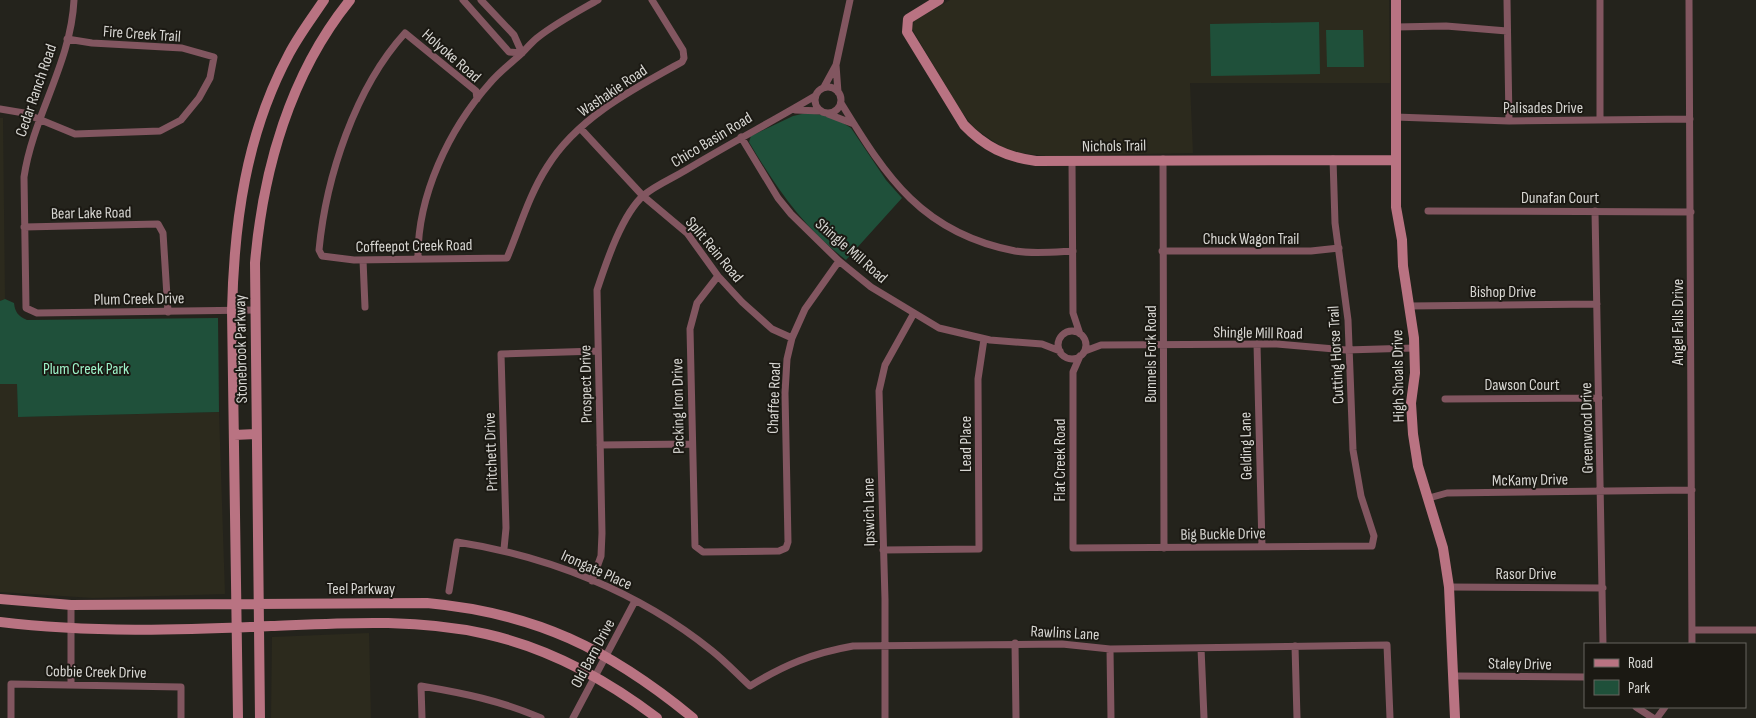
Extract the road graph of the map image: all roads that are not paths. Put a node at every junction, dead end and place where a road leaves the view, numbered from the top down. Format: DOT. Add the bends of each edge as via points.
graph roads {
  1 [pos="74,0"];
  2 [pos="324,0"];
  3 [pos="350,0"];
  4 [pos="463,0"];
  5 [pos="481,0"];
  6 [pos="598,0"];
  7 [pos="652,0"];
  8 [pos="850,0"];
  9 [pos="939,0"];
  10 [pos="1396,0"];
  11 [pos="1507,0"];
  12 [pos="1600,0"];
  13 [pos="1689,0"];
  14 [pos="1396,27"];
  15 [pos="1507,31"];
  16 [pos="67,39"];
  17 [pos="522,53"];
  18 [pos="836,65"];
  19 [pos="824,87"];
  20 [pos="838,92"];
  21 [pos="815,96"];
  22 [pos="476,99"];
  23 [pos="841,103"];
  24 [pos="0,110"];
  25 [pos="795,110"];
  26 [pos="824,113"];
  27 [pos="1395,117"];
  28 [pos="40,119"];
  29 [pos="1690,119"];
  30 [pos="1600,120"];
  31 [pos="1508,121"];
  32 [pos="854,124"];
  33 [pos="580,128"];
  34 [pos="741,137"];
  35 [pos="1163,159"];
  36 [pos="1333,159"];
  37 [pos="1395,160"];
  38 [pos="1072,161"];
  39 [pos="643,196"];
  40 [pos="1428,211"];
  41 [pos="1595,211"];
  42 [pos="1691,212"];
  43 [pos="24,227"];
  44 [pos="1339,248"];
  45 [pos="1072,251"];
  46 [pos="1162,251"];
  47 [pos="322,256"];
  48 [pos="507,258"];
  49 [pos="418,259"];
  50 [pos="363,260"];
  51 [pos="839,260"];
  52 [pos="718,276"];
  53 [pos="1597,304"];
  54 [pos="1409,306"];
  55 [pos="366,307"];
  56 [pos="26,308"];
  57 [pos="255,310"];
  58 [pos="232,311"];
  59 [pos="168,312"];
  60 [pos="914,313"];
  61 [pos="1073,313"];
  62 [pos="1063,335"];
  63 [pos="1083,336"];
  64 [pos="792,338"];
  65 [pos="984,339"];
  66 [pos="1042,344"];
  67 [pos="1163,344"];
  68 [pos="1257,344"];
  69 [pos="1101,345"];
  70 [pos="1414,348"];
  71 [pos="1350,350"];
  72 [pos="598,351"];
  73 [pos="1062,353"];
  74 [pos="1082,353"];
  75 [pos="1073,372"];
  76 [pos="1445,398"];
  77 [pos="1599,398"];
  78 [pos="256,434"];
  79 [pos="234,435"];
  80 [pos="692,444"];
  81 [pos="600,445"];
  82 [pos="1692,490"];
  83 [pos="1601,492"];
  84 [pos="1429,498"];
  85 [pos="694,543"];
  86 [pos="1372,546"];
  87 [pos="1262,547"];
  88 [pos="1073,548"];
  89 [pos="1164,548"];
  90 [pos="504,550"];
  91 [pos="883,550"];
  92 [pos="592,581"];
  93 [pos="1449,587"];
  94 [pos="1603,588"];
  95 [pos="449,591"];
  96 [pos="0,598"];
  97 [pos="635,601"];
  98 [pos="258,602"];
  99 [pos="236,603"];
  100 [pos="71,605"];
  101 [pos="0,622"];
  102 [pos="236,627"];
  103 [pos="258,627"];
  104 [pos="70,628"];
  105 [pos="1693,630"];
  106 [pos="1756,630"];
  107 [pos="1015,643"];
  108 [pos="1602,643"];
  109 [pos="1692,643"];
  110 [pos="885,646"];
  111 [pos="1295,646"];
  112 [pos="1201,648"];
  113 [pos="1110,649"];
  114 [pos="606,657"];
  115 [pos="594,676"];
  116 [pos="1455,676"];
  117 [pos="1584,677"];
  118 [pos="71,684"];
  119 [pos="750,686"];
  120 [pos="1638,708"];
  121 [pos="532,716"];
  122 [pos="11,718"];
  123 [pos="181,718"];
  124 [pos="238,718"];
  125 [pos="260,718"];
  126 [pos="422,718"];
  127 [pos="541,718"];
  128 [pos="573,718"];
  129 [pos="657,718"];
  130 [pos="692,718"];
  131 [pos="885,718"];
  132 [pos="1016,718"];
  133 [pos="1111,718"];
  134 [pos="1204,718"];
  135 [pos="1297,718"];
  136 [pos="1390,718"];
  137 [pos="1456,718"];
  138 [pos="1653,718"];
  1 -- 16 [label="street, Cedar Ranch Road"];
  2 -- 58 [label="main road, Stonebrook Parkway" via="289,53 251,150 234,243"];
  3 -- 57 [label="main road, Stonebrook Parkway" via="319,46 293,99 269,168 254,263"];
  4 -- 17 [label="street" via="509,52"];
  5 -- 17 [label="street" via="514,35"];
  6 -- 17 [label="street" via="551,27"];
  7 -- 33 [label="street, Washakie Road" via="683,50 682,62 613,102"];
  8 -- 18 [label="street"];
  9 -- 38 [label="main road, Nichols Trail" via="906,22 907,32 964,125 976,138 998,152 1017,158"];
  10 -- 14 [label="main road, High Shoals Drive"];
  11 -- 15 [label="street"];
  12 -- 30 [label="street"];
  13 -- 29 [label="street, Angel Falls Drive"];
  14 -- 15 [label="street" via="1446,26"];
  14 -- 27 [label="main road, High Shoals Drive"];
  15 -- 31 [label="street"];
  16 -- 28 [label="street, Cedar Ranch Road"];
  16 -- 28 [label="street, Fire Creek Trail" via="92,44 182,48 214,57 210,78 181,120 160,130 75,134"];
  17 -- 22 [label="street"];
  18 -- 19 [label="street"];
  18 -- 20 [label="street"];
  19 -- 20 [label="street" via="832,87"];
  19 -- 21 [label="street"];
  20 -- 23 [label="street"];
  21 -- 25 [label="street, Chico Basin Road"];
  21 -- 26 [label="street" via="817,107"];
  22 -- 47 [label="street, Holyoke Road" via="476,91 406,33 372,81 345,139 325,208 319,250"];
  22 -- 49 [label="street" via="434,176 420,226"];
  23 -- 26 [label="street" via="836,111"];
  23 -- 32 [label="street"];
  24 -- 28 [label="street" via="17,111"];
  25 -- 26 [label="street, Chico Basin Road"];
  25 -- 34 [label="street, Chico Basin Road"];
  26 -- 32 [label="street, Chico Basin Road"];
  27 -- 31 [label="street, Palisades Drive"];
  27 -- 37 [label="main road, High Shoals Drive"];
  28 -- 43 [label="street, Cedar Ranch Road" via="32,138 24,177"];
  29 -- 30 [label="street, Palisades Drive"];
  29 -- 42 [label="street, Angel Falls Drive"];
  30 -- 31 [label="street, Palisades Drive"];
  32 -- 45 [label="street" via="890,178 921,210 938,221 971,238 1017,251"];
  33 -- 39 [label="street, Split Rein Road"];
  33 -- 48 [label="street, Washakie Road" via="547,166 530,198"];
  34 -- 39 [label="street, Chico Basin Road"];
  34 -- 51 [label="street, Shingle Mill Road" via="790,214"];
  35 -- 36 [label="main road, Nichols Trail"];
  35 -- 38 [label="main road, Nichols Trail"];
  35 -- 46 [label="street, Bunnels Fork Road"];
  36 -- 37 [label="main road, Nichols Trail"];
  36 -- 44 [label="street, Cutting Horse Trail"];
  37 -- 54 [label="main road, High Shoals Drive" via="1396,207"];
  38 -- 45 [label="street"];
  39 -- 52 [label="street, Split Rein Road" via="687,233"];
  39 -- 72 [label="street, Prospect Drive" via="629,213 605,264 597,290"];
  40 -- 41 [label="street, Dunafan Court"];
  41 -- 42 [label="street, Dunafan Court"];
  41 -- 53 [label="street, Greenwood Drive"];
  42 -- 82 [label="street, Angel Falls Drive"];
  43 -- 56 [label="street, Cedar Ranch Road"];
  43 -- 59 [label="street, Bear Lake Road" via="158,224 164,232"];
  44 -- 46 [label="street, Chuck Wagon Trail"];
  44 -- 71 [label="street, Cutting Horse Trail"];
  45 -- 61 [label="street"];
  46 -- 67 [label="street, Bunnels Fork Road"];
  47 -- 50 [label="street, Coffeepot Creek Road"];
  48 -- 49 [label="street, Coffeepot Creek Road"];
  49 -- 50 [label="street, Coffeepot Creek Road"];
  50 -- 55 [label="street"];
  51 -- 60 [label="street, Shingle Mill Road" via="871,287"];
  51 -- 64 [label="street, Chaffee Road" via="811,299"];
  52 -- 64 [label="street, Split Rein Road" via="765,323"];
  52 -- 80 [label="street, Packing Iron Drive" via="698,303 690,329"];
  53 -- 54 [label="street, Bishop Drive"];
  53 -- 77 [label="street, Greenwood Drive"];
  54 -- 70 [label="main road, High Shoals Drive"];
  56 -- 59 [label="street, Plum Creek Drive" via="37,313"];
  57 -- 58 [label="street, Plum Creek Drive"];
  57 -- 78 [label="main road, Stonebrook Parkway"];
  58 -- 59 [label="street, Plum Creek Drive"];
  58 -- 79 [label="main road, Stonebrook Parkway"];
  60 -- 65 [label="street, Shingle Mill Road" via="939,328"];
  60 -- 91 [label="street, Ipswich Lane" via="886,361 880,383"];
  61 -- 62 [label="street"];
  61 -- 63 [label="street"];
  62 -- 63 [label="street" via="1072,331"];
  62 -- 66 [label="street, Shingle Mill Road"];
  62 -- 73 [label="street" via="1059,341"];
  63 -- 69 [label="street, Shingle Mill Road"];
  63 -- 74 [label="street"];
  64 -- 85 [label="street, Chaffee Road" via="785,380 788,542 784,549 703,552"];
  65 -- 66 [label="street, Shingle Mill Road"];
  65 -- 91 [label="street, Lead Place" via="978,379 980,549"];
  66 -- 73 [label="street, Shingle Mill Road"];
  67 -- 68 [label="street, Shingle Mill Road"];
  67 -- 69 [label="street, Shingle Mill Road"];
  67 -- 89 [label="street, Bunnels Fork Road"];
  68 -- 71 [label="street, Shingle Mill Road"];
  68 -- 87 [label="street, Gelding Lane"];
  69 -- 74 [label="street, Shingle Mill Road"];
  70 -- 71 [label="street, Shingle Mill Road"];
  70 -- 84 [label="main road, High Shoals Drive" via="1413,434 1418,466"];
  71 -- 86 [label="street, Cutting Horse Trail" via="1353,450 1374,536"];
  72 -- 81 [label="street, Prospect Drive"];
  72 -- 90 [label="street, Pritchett Drive" via="501,354"];
  73 -- 74 [label="street" via="1071,358"];
  73 -- 75 [label="street"];
  74 -- 75 [label="street, Flat Creek Road"];
  75 -- 88 [label="street, Flat Creek Road"];
  76 -- 77 [label="street, Dawson Court"];
  77 -- 83 [label="street, Greenwood Drive"];
  78 -- 79 [label="main road"];
  78 -- 98 [label="main road, Stonebrook Parkway"];
  79 -- 99 [label="main road, Stonebrook Parkway"];
  80 -- 81 [label="street"];
  80 -- 85 [label="street, Packing Iron Drive"];
  81 -- 92 [label="street, Prospect Drive" via="601,556"];
  82 -- 83 [label="street, McKamy Drive"];
  82 -- 105 [label="street, Angel Falls Drive"];
  83 -- 84 [label="street, McKamy Drive" via="1447,493"];
  83 -- 94 [label="street, Greenwood Drive"];
  84 -- 93 [label="main road, High Shoals Drive" via="1443,548"];
  86 -- 87 [label="street, Big Buckle Drive"];
  87 -- 89 [label="street, Big Buckle Drive"];
  88 -- 89 [label="street, Big Buckle Drive"];
  90 -- 92 [label="street, Irongate Place" via="544,561"];
  90 -- 95 [label="street, Irongate Place" via="457,542"];
  91 -- 110 [label="street, Ipswich Lane"];
  92 -- 97 [label="street, Irongate Place"];
  93 -- 94 [label="street, Rasor Drive"];
  93 -- 116 [label="main road, High Shoals Drive"];
  94 -- 108 [label="street, Greenwood Drive"];
  96 -- 100 [label="main road, Teel Parkway"];
  97 -- 114 [label="street, Old Barn Drive"];
  97 -- 119 [label="street, Irongate Place" via="711,650"];
  98 -- 99 [label="main road, Teel Parkway"];
  98 -- 103 [label="main road, Stonebrook Parkway"];
  98 -- 114 [label="main road, Teel Parkway" via="427,603 479,609 541,626"];
  99 -- 100 [label="main road, Teel Parkway"];
  99 -- 102 [label="main road, Stonebrook Parkway"];
  100 -- 104 [label="street"];
  101 -- 104 [label="main road"];
  102 -- 103 [label="main road"];
  102 -- 104 [label="main road"];
  102 -- 124 [label="main road, Stonebrook Parkway"];
  103 -- 115 [label="main road" via="374,622 440,626 487,634 536,650"];
  103 -- 125 [label="main road, Stonebrook Parkway"];
  104 -- 118 [label="street"];
  105 -- 106 [label="street"];
  105 -- 109 [label="street, Angel Falls Drive"];
  107 -- 110 [label="street, Rawlins Lane"];
  107 -- 113 [label="street, Rawlins Lane" via="1074,644"];
  107 -- 132 [label="street"];
  110 -- 119 [label="street, Rawlins Lane" via="853,646 821,652 779,668"];
  110 -- 131 [label="street, Ipswich Lane"];
  111 -- 112 [label="street, Rawlins Lane"];
  111 -- 135 [label="street"];
  111 -- 136 [label="street, Rawlins Lane" via="1387,645"];
  112 -- 113 [label="street, Rawlins Lane"];
  112 -- 134 [label="street"];
  113 -- 133 [label="street"];
  114 -- 115 [label="street, Old Barn Drive"];
  114 -- 130 [label="main road, Teel Parkway" via="644,680"];
  115 -- 128 [label="street, Old Barn Drive"];
  115 -- 129 [label="main road" via="626,694"];
  116 -- 117 [label="street, Staley Drive"];
  116 -- 137 [label="main road, High Shoals Drive"];
  118 -- 122 [label="street, Cobbie Creek Drive" via="10,684"];
  118 -- 123 [label="street, Cobbie Creek Drive" via="181,687"];
  120 -- 138 [label="street"];
  121 -- 126 [label="street" via="472,694 421,686"];
  121 -- 127 [label="street"];
}
